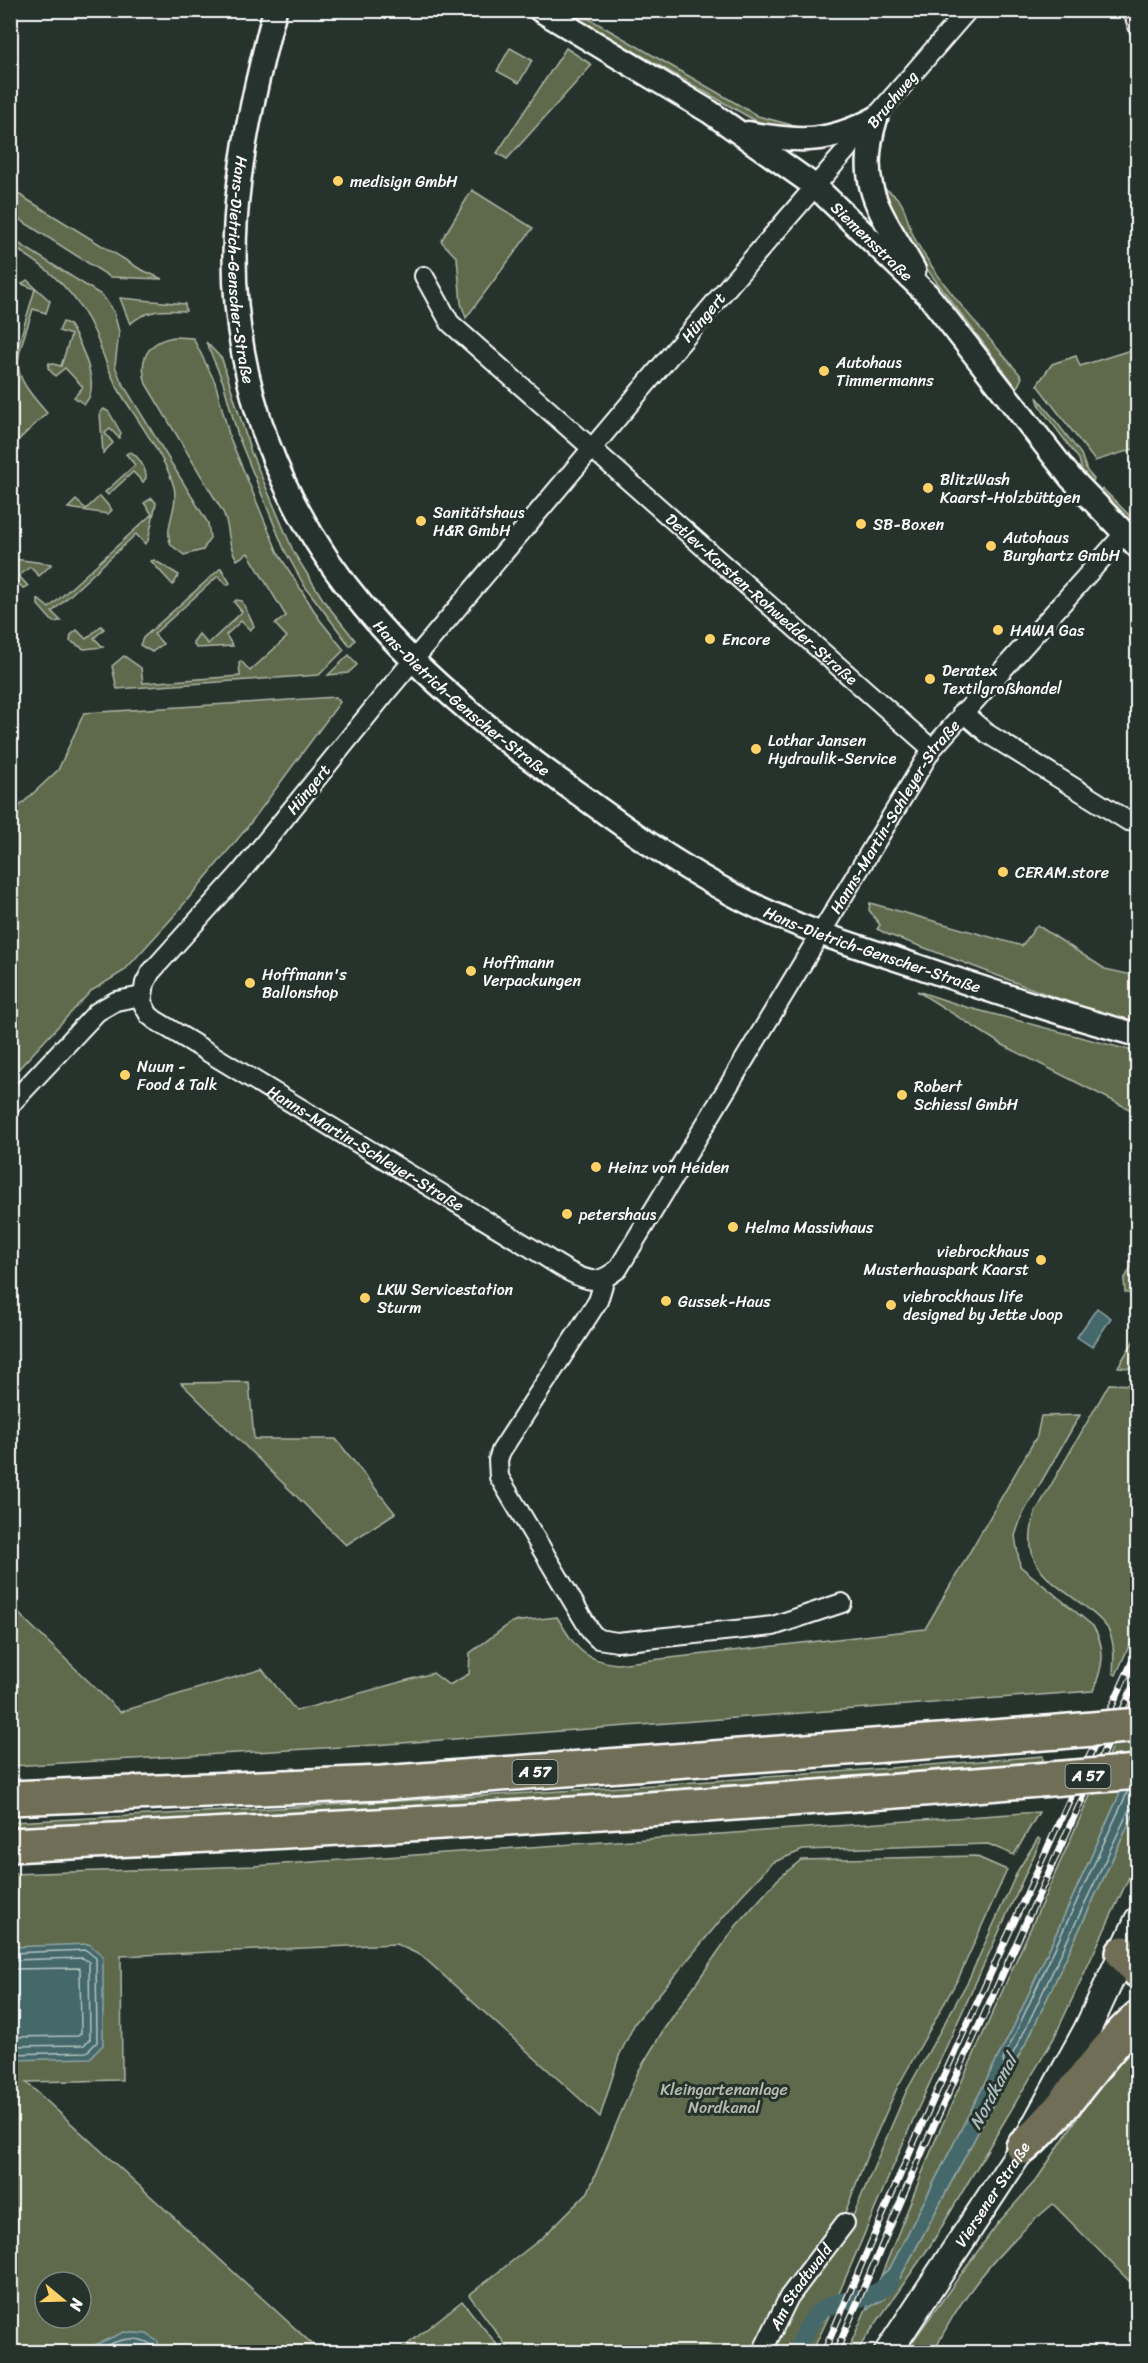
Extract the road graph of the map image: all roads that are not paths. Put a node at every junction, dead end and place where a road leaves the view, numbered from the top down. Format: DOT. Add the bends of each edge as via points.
graph roads {
  1 [pos="540,10"];
  2 [pos="968,10"];
  3 [pos="1133,10"];
  4 [pos="275,12"];
  5 [pos="1137,27"];
  6 [pos="876,118"];
  7 [pos="740,131"];
  8 [pos="816,188"];
  9 [pos="424,276"];
  10 [pos="928,295"];
  11 [pos="592,449"];
  12 [pos="1130,541"];
  13 [pos="413,661"];
  14 [pos="962,712"];
  15 [pos="932,749"];
  16 [pos="1137,822"];
  17 [pos="820,933"];
  18 [pos="142,996"];
  19 [pos="1137,1035"];
  20 [pos="10,1105"];
  21 [pos="605,1278"];
  22 [pos="842,1603"];
  23 [pos="1137,1725"];
  24 [pos="1137,1772"];
  25 [pos="10,1798"];
  26 [pos="10,1845"];
  27 [pos="1137,1920"];
  28 [pos="1133,1958"];
  29 [pos="1137,2018"];
  30 [pos="1023,2147"];
  31 [pos="845,2223"];
  32 [pos="762,2352"];
  33 [pos="888,2352"];
  1 -- 7 [label="street, Siemensstraße"];
  2 -- 6 [label="street, Bruchweg"];
  3 -- 5 [label="street"];
  4 -- 13 [label="street, Hans-Dietrich-Genscher-Straße" via="248,117 234,214 235,284 243,352 266,439 306,527 353,596"];
  6 -- 7 [label="street" via="825,139 777,138"];
  6 -- 8 [label="street, Bruchweg"];
  6 -- 10 [label="street" via="869,142 868,183 876,206"];
  7 -- 8 [label="street, Siemensstraße"];
  8 -- 10 [label="street, Siemensstraße"];
  8 -- 11 [label="street, Hüngert"];
  9 -- 11 [label="street" via="450,323"];
  10 -- 12 [label="street, Siemensstraße" via="1070,477"];
  11 -- 13 [label="street, Hüngert"];
  11 -- 15 [label="street, Detlev-Karsten-Rohwedder-Straße"];
  12 -- 14 [label="street, Hanns-Martin-Schleyer-Straße"];
  13 -- 17 [label="street, Hans-Dietrich-Genscher-Straße" via="498,735 637,836 769,912"];
  13 -- 18 [label="street, Hüngert" via="241,872 151,972"];
  14 -- 15 [label="street, Hanns-Martin-Schleyer-Straße"];
  14 -- 16 [label="street" via="988,734 1128,821"];
  15 -- 17 [label="street, Hanns-Martin-Schleyer-Straße"];
  17 -- 19 [label="street, Hans-Dietrich-Genscher-Straße"];
  17 -- 21 [label="street, Hanns-Martin-Schleyer-Straße" via="618,1269"];
  18 -- 20 [label="street" via="116,1001 97,1012"];
  18 -- 21 [label="street, Hanns-Martin-Schleyer-Straße" via="145,1009 155,1020 579,1275 593,1280"];
  21 -- 22 [label="street, Hanns-Martin-Schleyer-Straße" via="598,1301 501,1450 497,1469 591,1632 598,1639 617,1642 773,1626"];
  23 -- 25 [label="highway, A 57, bridge" via="382,1783"];
  24 -- 26 [label="highway, A 57, bridge" via="764,1803"];
  27 -- 28 [label="main road, Viersener Straße"];
  28 -- 30 [label="main road, Viersener Straße" via="1087,2030"];
  29 -- 30 [label="highway" via="1045,2128"];
  30 -- 33 [label="main road, Viersener Straße"];
  31 -- 32 [label="street, Am Stadtwald" via="789,2297"];
}
